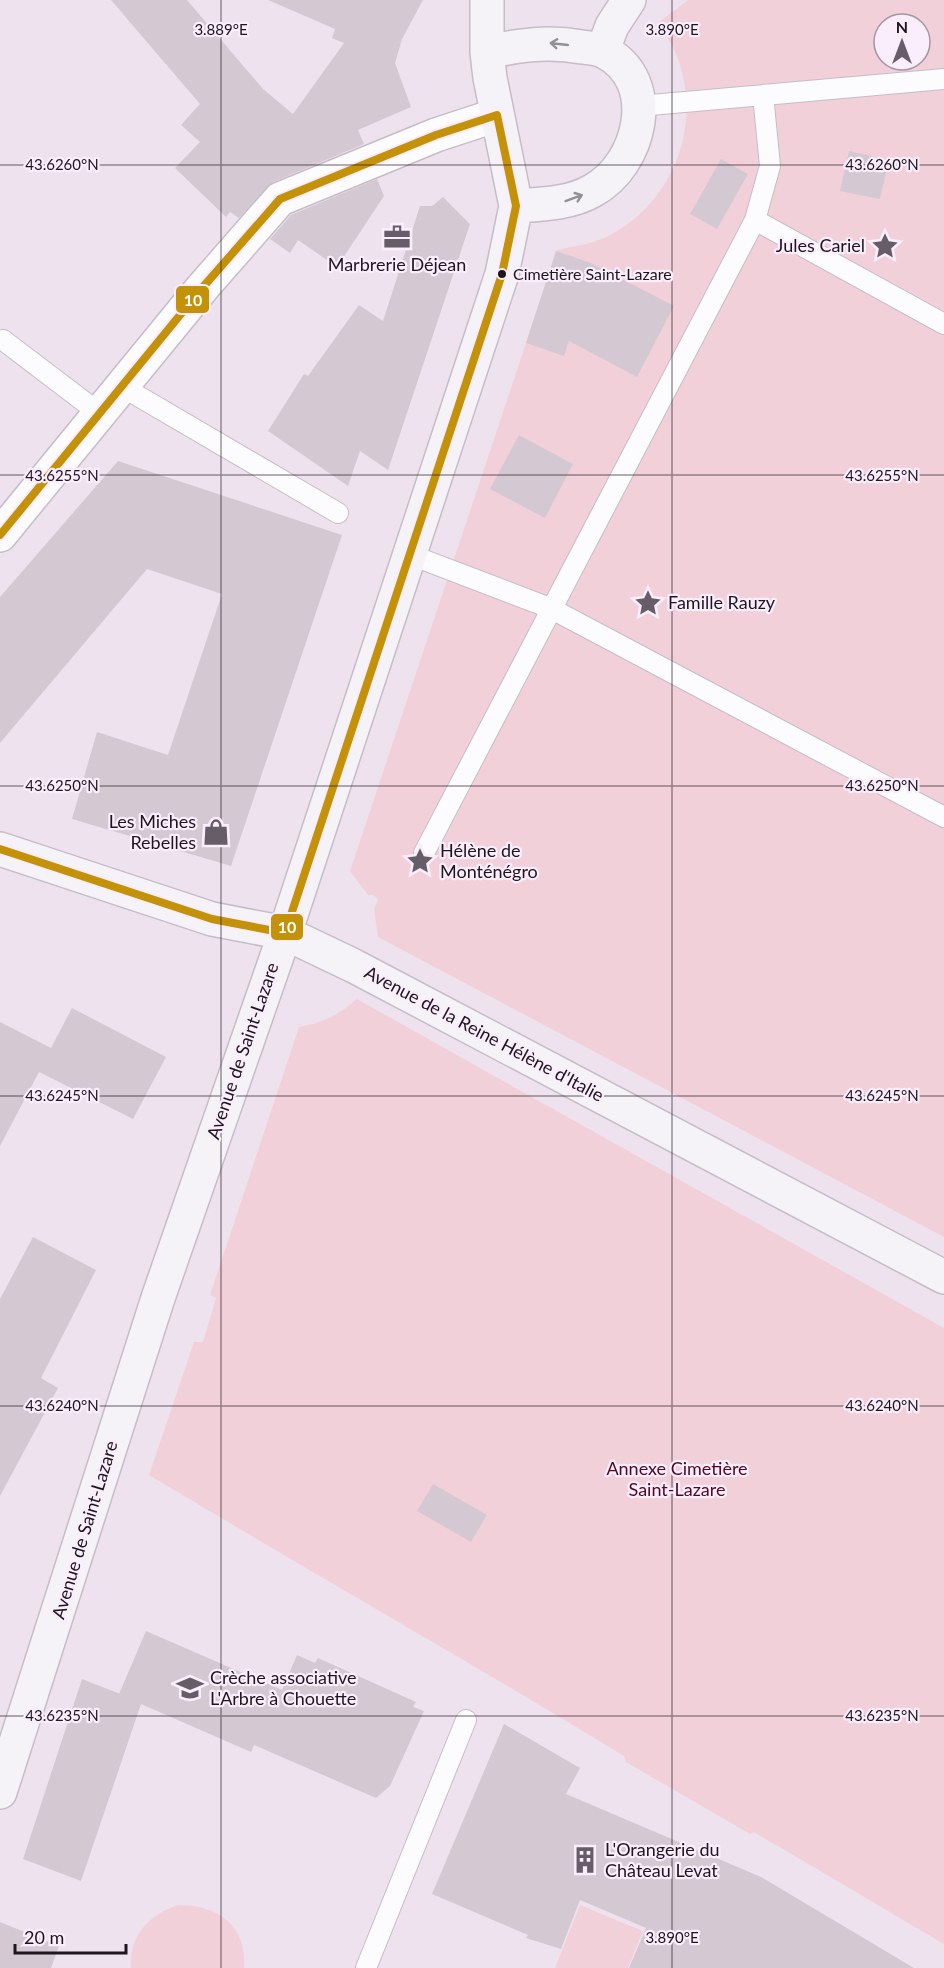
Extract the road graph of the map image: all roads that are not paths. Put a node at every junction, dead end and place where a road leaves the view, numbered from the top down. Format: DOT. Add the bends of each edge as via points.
graph roads {
  1 [pos="487,0"];
  2 [pos="629,0"];
  3 [pos="603,50"];
  4 [pos="487,52"];
  5 [pos="944,79"];
  6 [pos="762,94"];
  7 [pos="639,106"];
  8 [pos="497,115"];
  9 [pos="516,206"];
  10 [pos="755,220"];
  11 [pos="944,324"];
  12 [pos="3,340"];
  13 [pos="121,386"];
  14 [pos="99,413"];
  15 [pos="338,513"];
  16 [pos="0,535"];
  17 [pos="411,555"];
  18 [pos="550,608"];
  19 [pos="944,817"];
  20 [pos="0,849"];
  21 [pos="424,853"];
  22 [pos="285,933"];
  23 [pos="944,1277"];
  24 [pos="465,1720"];
  25 [pos="0,1792"];
  26 [pos="366,1968"];
  1 -- 4 [label="street"];
  2 -- 3 [label="street" via="612,26"];
  3 -- 4 [label="street, one-way" via="554,42"];
  3 -- 7 [label="street" via="623,64 635,86"];
  4 -- 8 [label="street"];
  5 -- 6 [label="lane"];
  6 -- 7 [label="lane"];
  6 -- 10 [label="lane" via="770,166"];
  9 -- 7 [label="street, one-way" via="560,203 593,191 619,169 636,139"];
  8 -- 9 [label="street"];
  8 -- 13 [label="street" via="436,135 280,199"];
  9 -- 17 [label="street, Avenue de Saint-Lazare" via="502,274"];
  10 -- 11 [label="lane"];
  10 -- 18 [label="lane"];
  12 -- 14 [label="lane"];
  13 -- 14 [label="street"];
  13 -- 15 [label="lane"];
  14 -- 16 [label="street"];
  17 -- 18 [label="lane"];
  17 -- 22 [label="street, Avenue de Saint-Lazare"];
  18 -- 19 [label="lane"];
  18 -- 21 [label="lane"];
  20 -- 22 [label="street, Avenue de la Reine Hélène d'Italie" via="212,919"];
  22 -- 23 [label="street, Avenue de la Reine Hélène d'Italie"];
  22 -- 25 [label="street, Avenue de Saint-Lazare" via="158,1298"];
  24 -- 26 [label="lane"];
}
